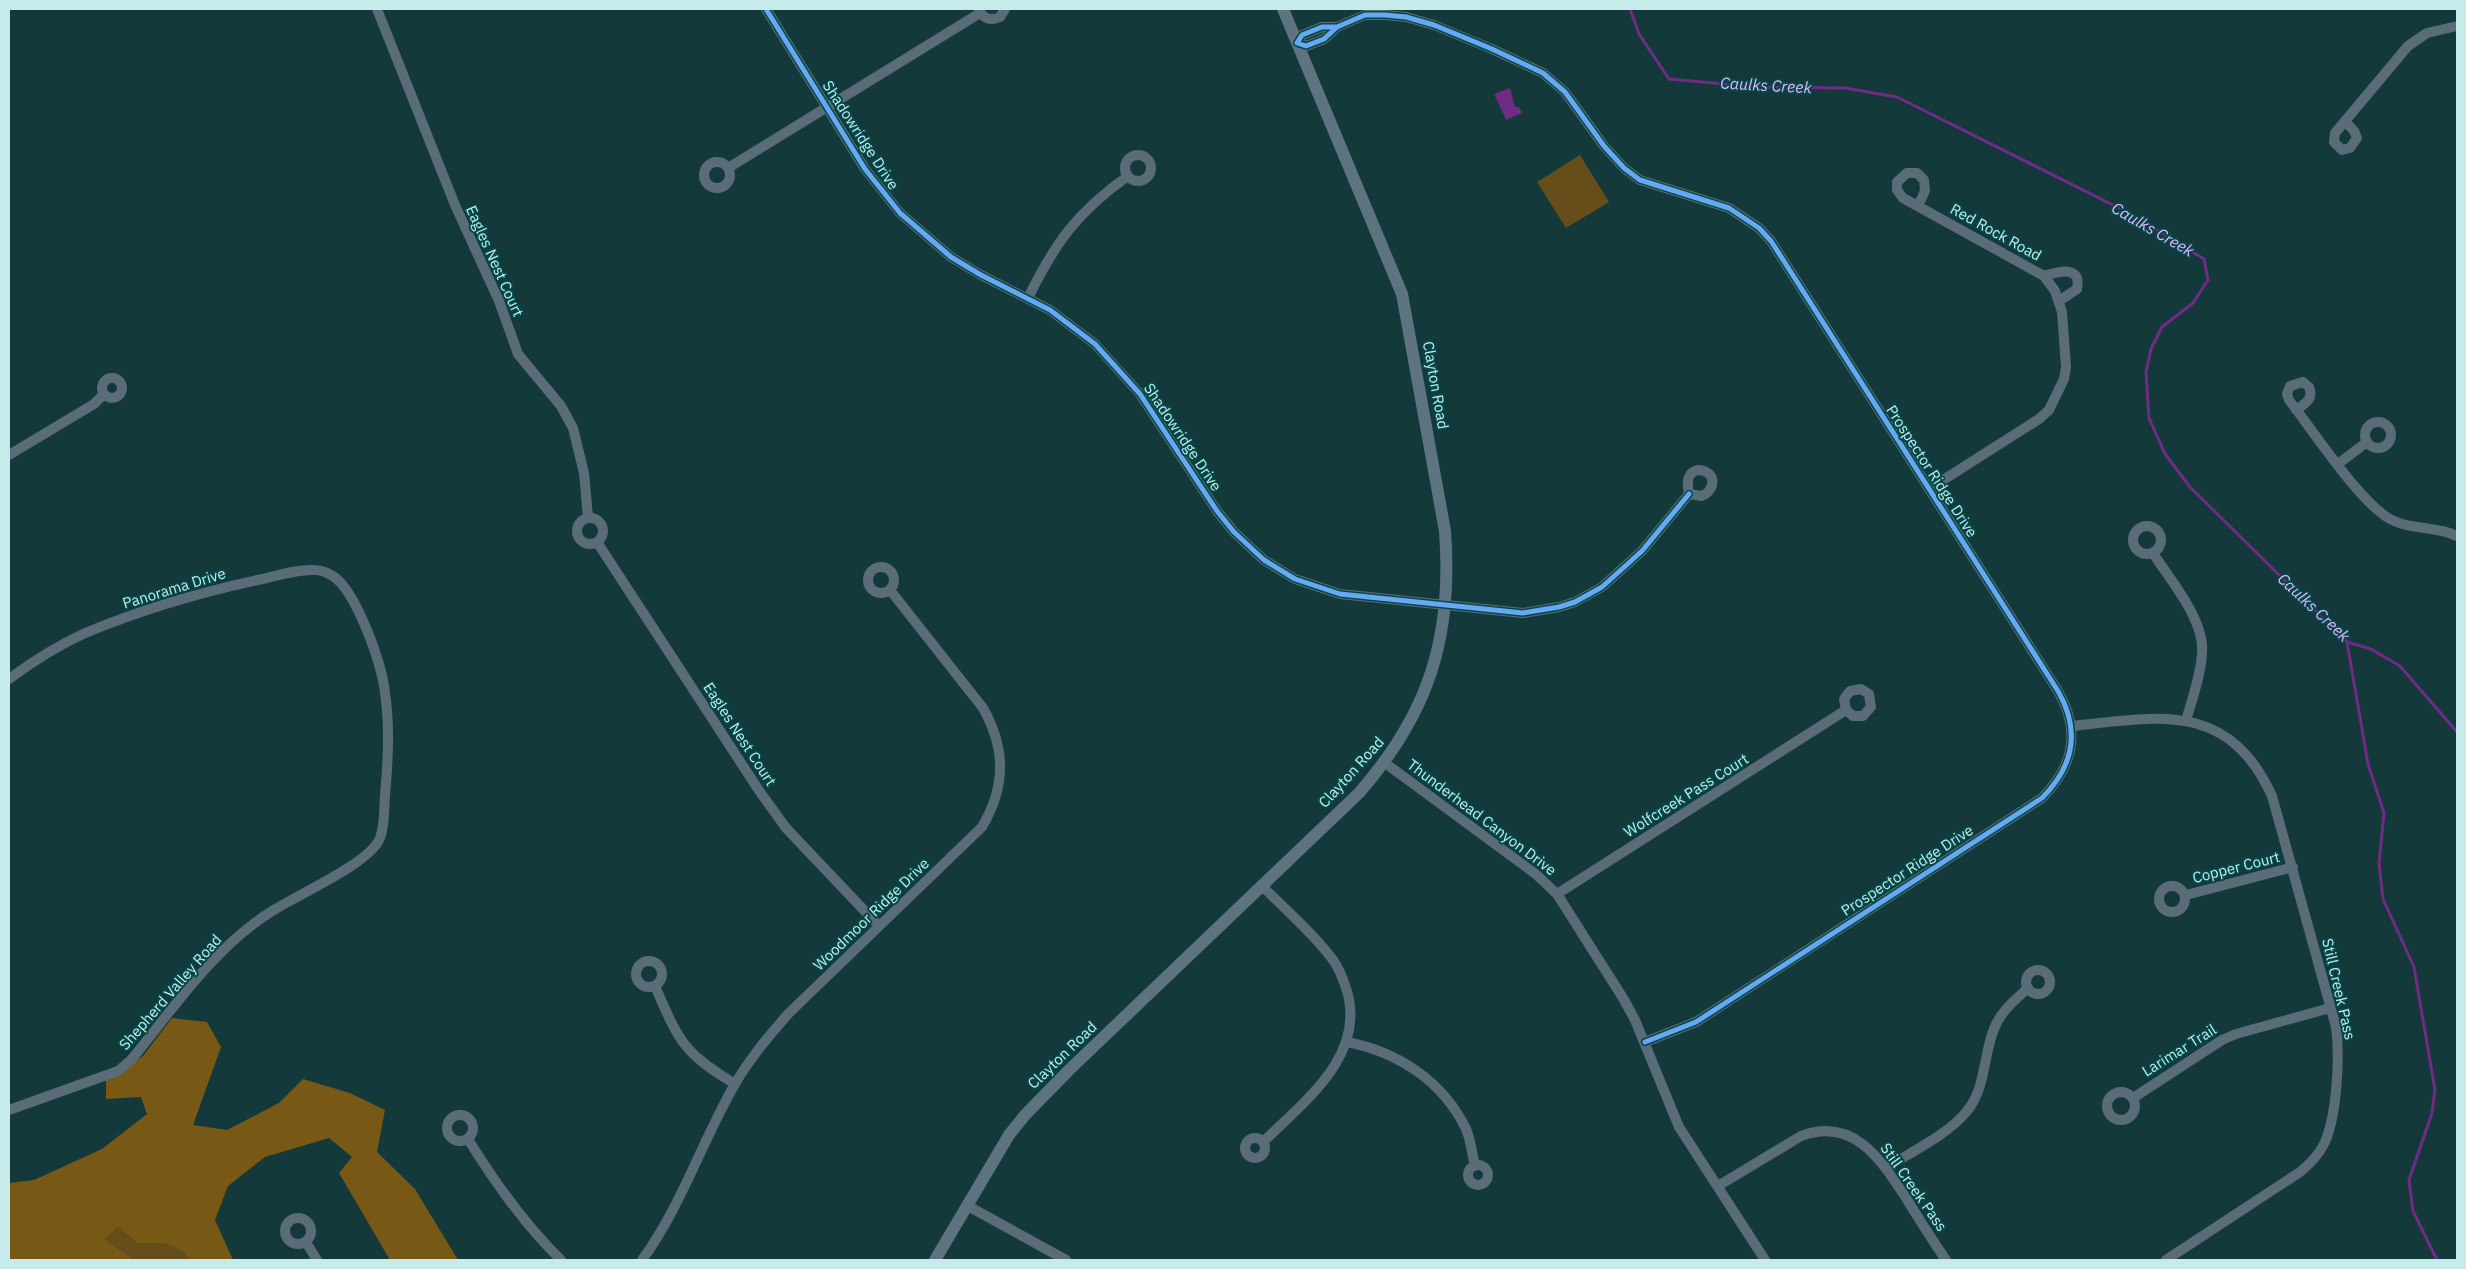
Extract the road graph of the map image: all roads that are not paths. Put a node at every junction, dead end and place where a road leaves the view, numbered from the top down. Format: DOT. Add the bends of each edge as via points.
graph roads {
  1 [pos="377,9"];
  2 [pos="766,9"];
  3 [pos="1005,9"];
  4 [pos="1283,9"];
  5 [pos="980,11"];
  6 [pos="2457,26"];
  7 [pos="1297,43"];
  8 [pos="827,108"];
  9 [pos="2345,121"];
  10 [pos="728,168"];
  11 [pos="1128,176"];
  12 [pos="1918,206"];
  13 [pos="2044,276"];
  14 [pos="1028,298"];
  15 [pos="2059,301"];
  16 [pos="104,394"];
  17 [pos="2296,410"];
  18 [pos="2367,442"];
  19 [pos="9,455"];
  20 [pos="2338,464"];
  21 [pos="1928,489"];
  22 [pos="1689,494"];
  23 [pos="588,518"];
  24 [pos="2457,536"];
  25 [pos="596,542"];
  26 [pos="2154,553"];
  27 [pos="890,590"];
  28 [pos="350,597"];
  29 [pos="1445,605"];
  30 [pos="9,679"];
  31 [pos="1846,710"];
  32 [pos="2186,721"];
  33 [pos="2071,726"];
  34 [pos="1385,762"];
  35 [pos="2293,867"];
  36 [pos="1262,886"];
  37 [pos="1557,894"];
  38 [pos="2186,895"];
  39 [pos="879,926"];
  40 [pos="655,986"];
  41 [pos="2028,988"];
  42 [pos="2330,1008"];
  43 [pos="1347,1042"];
  44 [pos="1644,1042"];
  45 [pos="735,1084"];
  46 [pos="2133,1098"];
  47 [pos="9,1110"];
  48 [pos="468,1139"];
  49 [pos="1263,1142"];
  50 [pos="1475,1166"];
  51 [pos="1886,1168"];
  52 [pos="1718,1186"];
  53 [pos="968,1206"];
  54 [pos="306,1242"];
  55 [pos="317,1260"];
  56 [pos="561,1260"];
  57 [pos="642,1260"];
  58 [pos="935,1260"];
  59 [pos="1066,1260"];
  60 [pos="1765,1260"];
  61 [pos="1946,1260"];
  62 [pos="2166,1260"];
  1 -- 23 [label="street, Eagles Nest Court" via="454,205 499,301 518,354 561,406 573,428 584,473"];
  2 -- 8 [label="street, Shadowridge Drive"];
  3 -- 5 [label="street" via="996,19 987,19"];
  4 -- 7 [label="main road, Clayton Road"];
  5 -- 8 [label="street"];
  6 -- 9 [label="street" via="2436,29 2416,39"];
  7 -- 21 [label="street, Prospector Ridge Drive" via="1306,46 1324,39 1337,27 1365,15 1406,17 1434,25 1543,73 1565,92 1604,146 1640,180 1729,208 1759,228 1771,241"];
  7 -- 29 [label="main road, Clayton Road" via="1402,294 1445,531 1448,564"];
  8 -- 10 [label="street"];
  8 -- 14 [label="street, Shadowridge Drive" via="875,184 911,224 980,276"];
  11 -- 14 [label="street" via="1084,210 1069,226"];
  12 -- 13 [label="street, Red Rock Road"];
  13 -- 15 [label="street, Red Rock Road"];
  13 -- 15 [label="street" via="2063,270 2076,277 2077,289"];
  14 -- 29 [label="street, Shadowridge Drive" via="1078,330 1116,365 1140,394 1217,511 1241,540 1264,560 1295,579 1328,591"];
  15 -- 21 [label="street, Red Rock Road" via="2066,367 2061,389 2052,405 2039,419"];
  16 -- 19 [label="street" via="94,404"];
  17 -- 20 [label="street"];
  18 -- 20 [label="street"];
  20 -- 24 [label="street" via="2372,508 2382,515 2394,521 2445,530"];
  21 -- 33 [label="street, Prospector Ridge Drive" via="2058,691"];
  22 -- 29 [label="street, Shadowridge Drive" via="1642,551 1602,587 1575,602 1523,613"];
  23 -- 25 [label="street" via="599,521 603,528 602,536"];
  23 -- 25 [label="street, Eagles Nest Court" via="578,525 577,533 584,543"];
  25 -- 39 [label="street, Eagles Nest Court" via="786,828"];
  26 -- 32 [label="street" via="2194,616 2201,640 2201,662"];
  27 -- 39 [label="street, Woodmoor Ridge Drive" via="983,708 998,741 1001,770 997,794 982,827"];
  28 -- 30 [label="street, Panorama Drive" via="340,582 317,569 198,593 81,635"];
  28 -- 47 [label="street, Shepherd Valley Road" via="370,638 384,681 386,699 389,747 383,827 374,848 249,927 216,958 131,1060 118,1071"];
  29 -- 34 [label="main road, Clayton Road" via="1440,642 1427,687 1405,733"];
  31 -- 37 [label="street, Wolfcreek Pass Court"];
  32 -- 33 [label="street, Still Creek Pass" via="2156,717"];
  32 -- 35 [label="street, Still Creek Pass" via="2227,738 2259,770 2272,796"];
  33 -- 44 [label="street, Prospector Ridge Drive" via="2067,764 2060,778 2042,798 1696,1022"];
  34 -- 36 [label="main road, Clayton Road" via="1359,793"];
  34 -- 37 [label="street, Thunderhead Canyon Drive" via="1537,875"];
  35 -- 38 [label="street, Copper Court"];
  35 -- 42 [label="street, Still Creek Pass"];
  36 -- 43 [label="street" via="1335,962 1350,998"];
  36 -- 53 [label="main road, Clayton Road" via="1024,1115"];
  37 -- 44 [label="street, Thunderhead Canyon Drive" via="1624,998"];
  39 -- 45 [label="street, Woodmoor Ridge Drive" via="788,1014"];
  40 -- 45 [label="street" via="669,1021 684,1046"];
  41 -- 51 [label="street" via="2011,1004 1994,1029 1978,1093 1968,1111 1954,1124"];
  42 -- 46 [label="street, Larimar Trail" via="2229,1037"];
  42 -- 62 [label="street, Still Creek Pass" via="2336,1027 2338,1059 2331,1119 2318,1154 2300,1172"];
  43 -- 49 [label="street" via="1329,1075"];
  43 -- 50 [label="street" via="1394,1056 1443,1095 1467,1131"];
  44 -- 52 [label="street, Thunderhead Canyon Drive" via="1679,1126"];
  45 -- 57 [label="street, Woodmoor Ridge Drive" via="667,1219"];
  48 -- 56 [label="street" via="502,1193 532,1231"];
  51 -- 52 [label="street, Still Creek Pass" via="1859,1140 1836,1133 1812,1131"];
  51 -- 61 [label="street, Still Creek Pass"];
  52 -- 60 [label="street, Thunderhead Canyon Drive"];
  53 -- 58 [label="main road, Clayton Road"];
  53 -- 59 [label="street"];
  54 -- 55 [label="street"];
}
